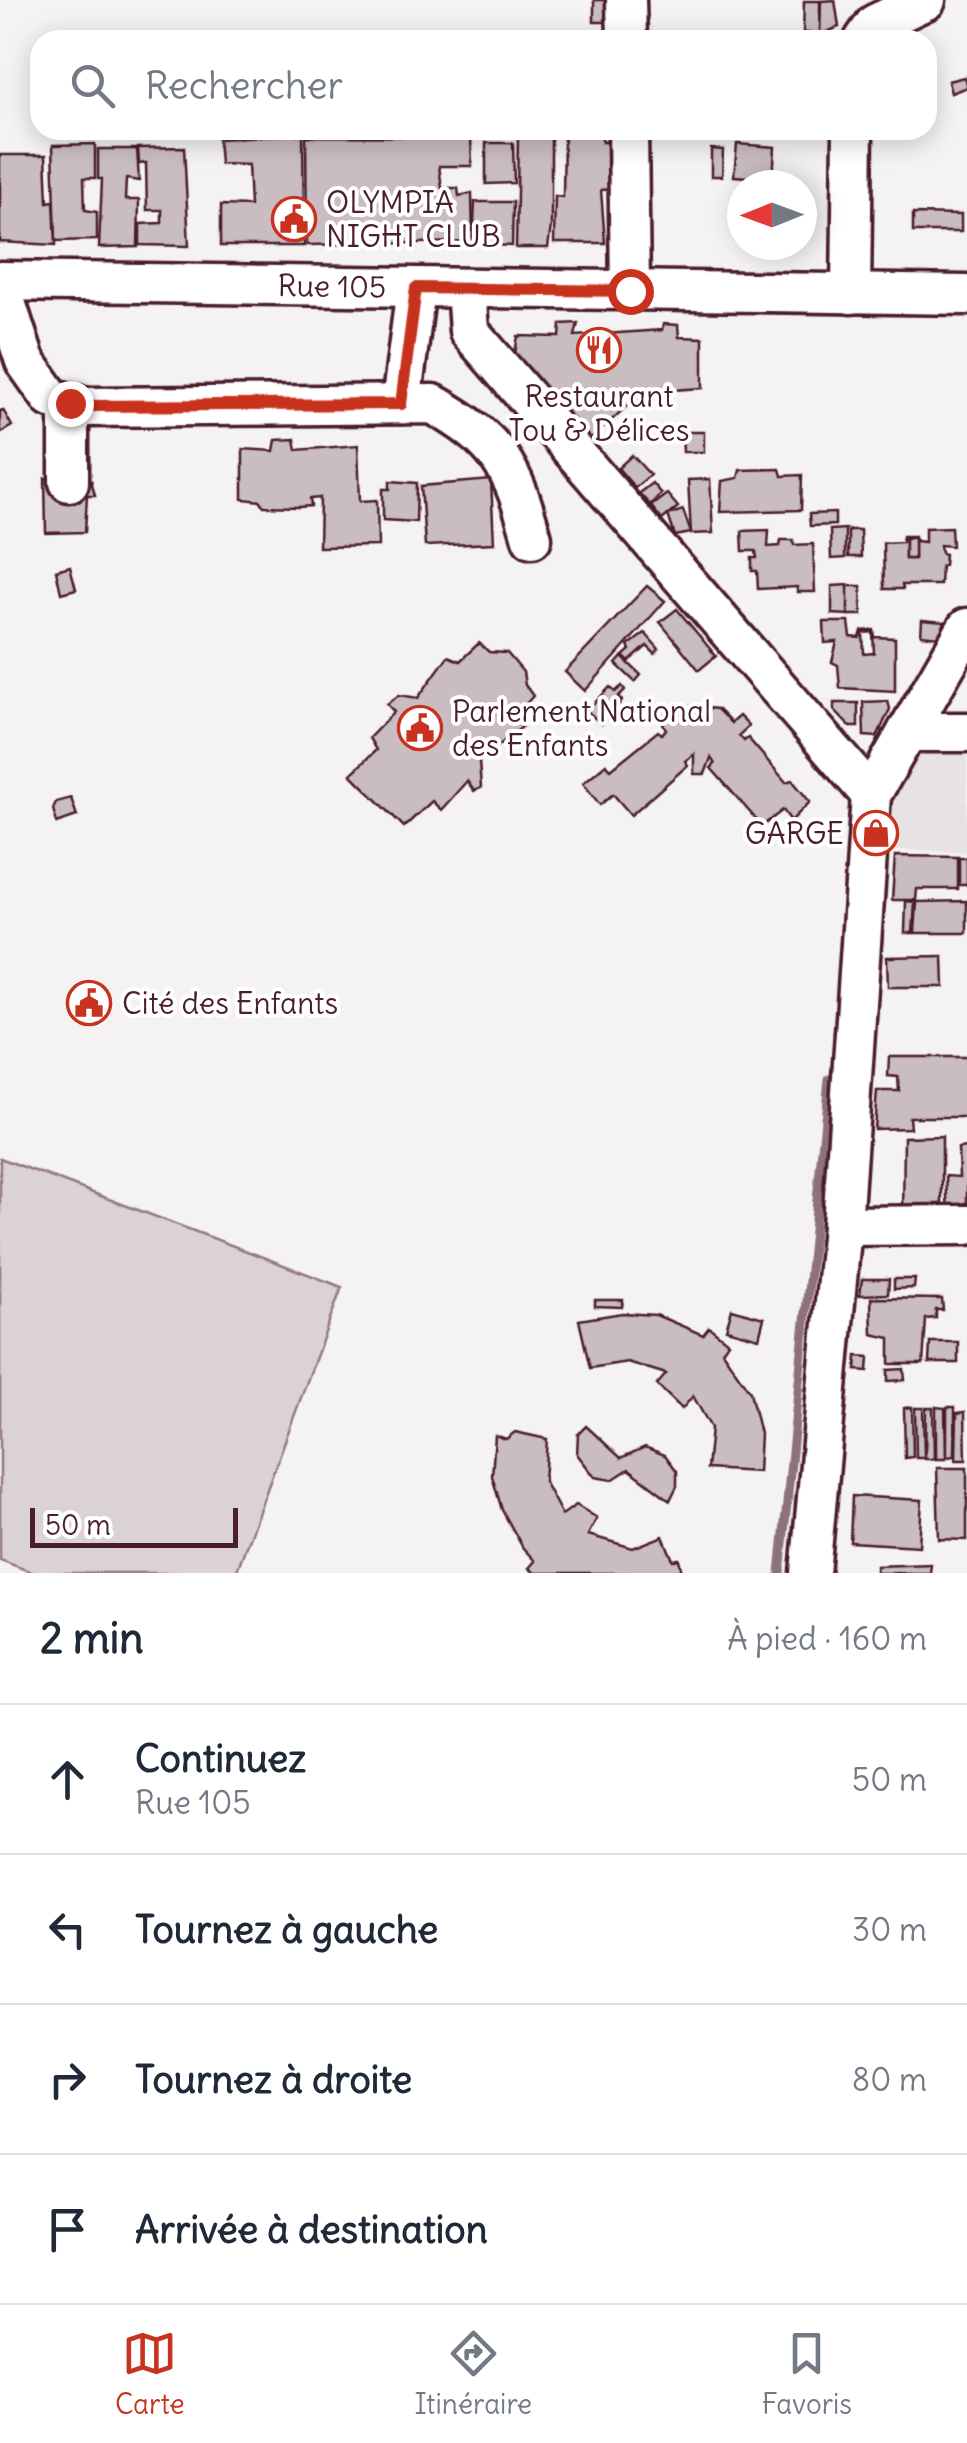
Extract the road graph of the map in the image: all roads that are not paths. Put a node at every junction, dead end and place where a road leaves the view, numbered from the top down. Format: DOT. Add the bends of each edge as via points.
graph roads {
  1 [pos="626,0"];
  2 [pos="926,0"];
  3 [pos="627,30"];
  4 [pos="871,30"];
  5 [pos="628,140"];
  6 [pos="853,140"];
  7 [pos="0,282"];
  8 [pos="416,288"];
  9 [pos="466,288"];
  10 [pos="630,291"];
  11 [pos="851,294"];
  12 [pos="967,295"];
  13 [pos="70,403"];
  14 [pos="401,404"];
  15 [pos="68,482"];
  16 [pos="532,538"];
  17 [pos="967,628"];
  18 [pos="908,732"];
  19 [pos="967,732"];
  20 [pos="871,796"];
  21 [pos="842,1226"];
  22 [pos="967,1226"];
  23 [pos="810,1573"];
  1 -- 3 [label="street"];
  2 -- 4 [label="street"];
  5 -- 10 [label="street"];
  6 -- 11 [label="street"];
  7 -- 8 [label="street, Rue 105"];
  7 -- 13 [label="street" via="25,361 51,398"];
  8 -- 9 [label="street, Rue 105"];
  8 -- 14 [label="street"];
  9 -- 10 [label="street, Rue 105"];
  9 -- 20 [label="street" via="470,331"];
  10 -- 11 [label="street, Rue 105"];
  11 -- 12 [label="street, Rue 105"];
  13 -- 14 [label="street"];
  13 -- 15 [label="street"];
  14 -- 16 [label="street" via="434,404 471,425 503,458"];
  17 -- 18 [label="street"];
  18 -- 19 [label="street"];
  18 -- 20 [label="street"];
  20 -- 21 [label="street"];
  21 -- 22 [label="street"];
  21 -- 23 [label="street"];
}
